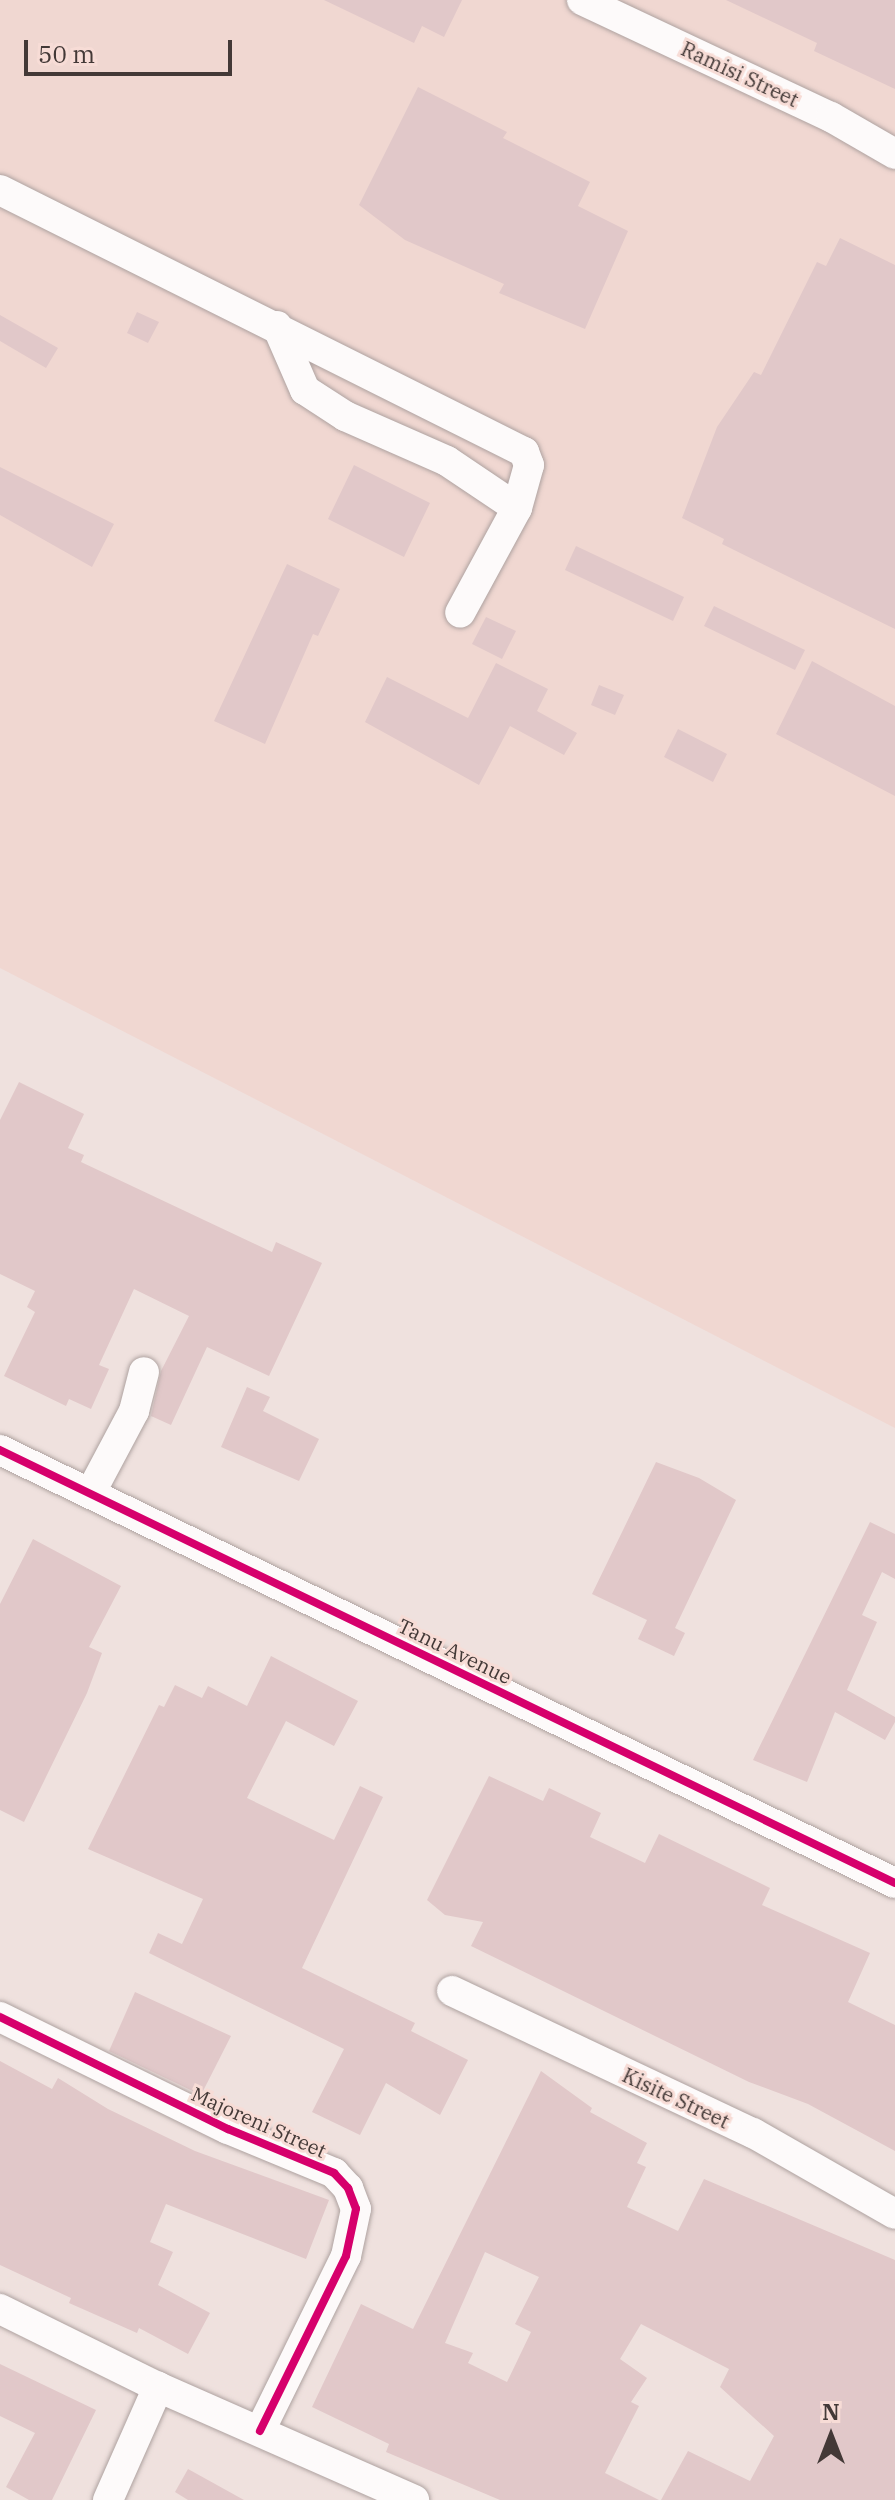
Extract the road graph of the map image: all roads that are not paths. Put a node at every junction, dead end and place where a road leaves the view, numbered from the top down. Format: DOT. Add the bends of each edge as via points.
graph roads {
  1 [pos="582,0"];
  2 [pos="895,154"];
  3 [pos="0,190"];
  4 [pos="277,326"];
  5 [pos="517,508"];
  6 [pos="460,613"];
  7 [pos="144,1372"];
  8 [pos="0,1450"];
  9 [pos="91,1492"];
  10 [pos="895,1883"];
  11 [pos="452,1991"];
  12 [pos="0,2017"];
  13 [pos="895,2214"];
  14 [pos="0,2309"];
  15 [pos="158,2387"];
  16 [pos="260,2431"];
  17 [pos="108,2500"];
  18 [pos="414,2500"];
  1 -- 2 [label="street, Ramisi Street" via="831,117"];
  3 -- 4 [label="street"];
  4 -- 5 [label="street" via="305,390 345,416 447,461"];
  4 -- 5 [label="street" via="513,444 529,465"];
  5 -- 6 [label="street"];
  7 -- 9 [label="street" via="134,1411"];
  8 -- 9 [label="street, Tanu Avenue"];
  9 -- 10 [label="street, Tanu Avenue"];
  11 -- 13 [label="street, Kisite Street" via="753,2133"];
  12 -- 16 [label="street, Majoreni Street" via="203,2117 334,2173 348,2188 356,2209 346,2256"];
  14 -- 15 [label="street"];
  15 -- 16 [label="street"];
  15 -- 17 [label="street"];
  16 -- 18 [label="street"];
}
